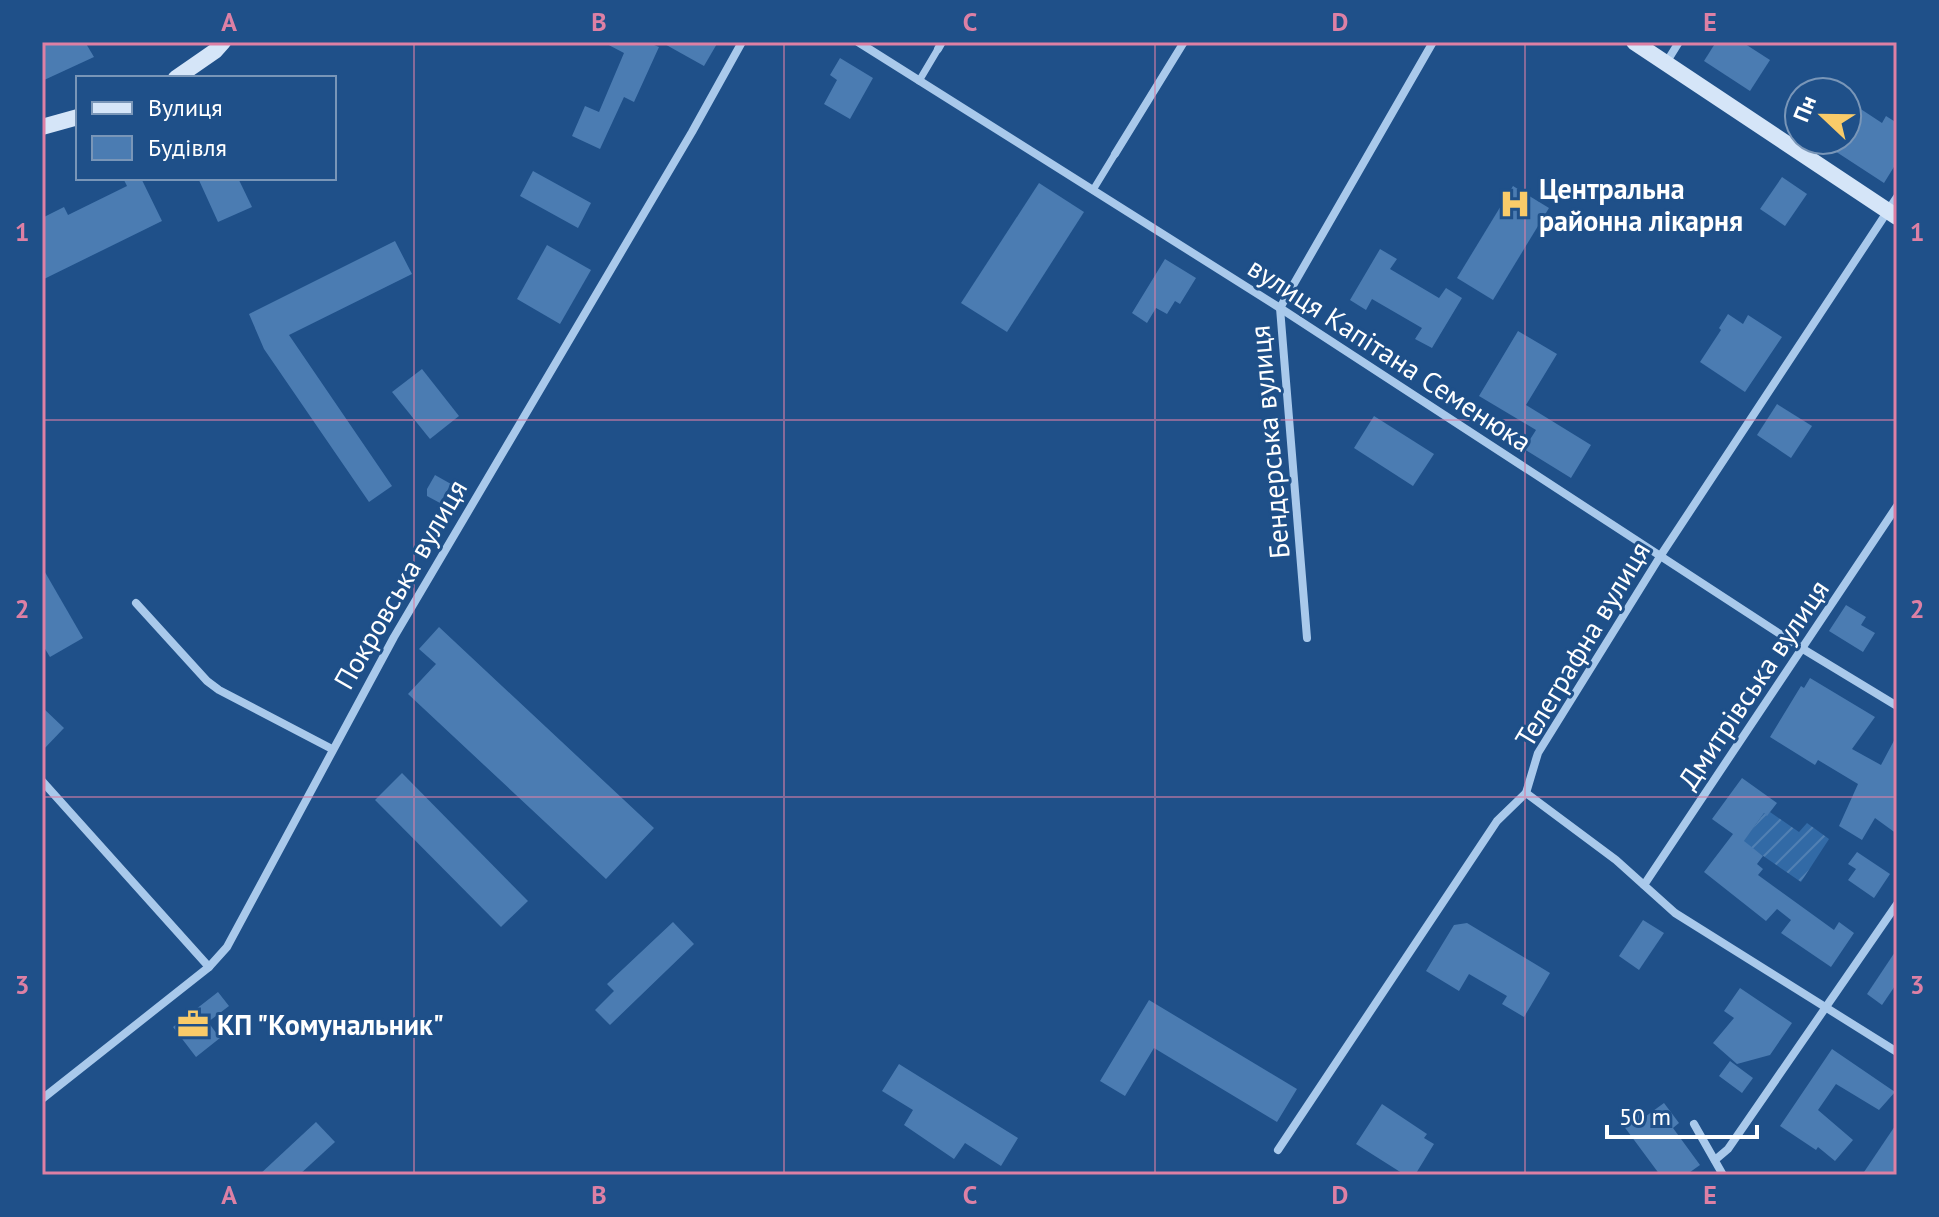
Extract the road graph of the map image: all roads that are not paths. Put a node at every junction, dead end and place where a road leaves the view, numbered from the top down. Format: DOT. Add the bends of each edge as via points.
graph roads {
  1 [pos="223,42"];
  2 [pos="742,42"];
  3 [pos="858,42"];
  4 [pos="1184,42"];
  5 [pos="1433,42"];
  6 [pos="1634,42"];
  7 [pos="1679,42"];
  8 [pos="940,46"];
  9 [pos="1666,63"];
  10 [pos="179,76"];
  11 [pos="919,81"];
  12 [pos="76,118"];
  13 [pos="42,127"];
  14 [pos="1115,154"];
  15 [pos="1093,190"];
  16 [pos="1894,208"];
  17 [pos="1280,308"];
  18 [pos="1897,506"];
  19 [pos="1661,555"];
  20 [pos="136,603"];
  21 [pos="1307,638"];
  22 [pos="1803,649"];
  23 [pos="1897,706"];
  24 [pos="332,749"];
  25 [pos="42,781"];
  26 [pos="1526,793"];
  27 [pos="1644,885"];
  28 [pos="1897,904"];
  29 [pos="209,967"];
  30 [pos="1826,1007"];
  31 [pos="1897,1052"];
  32 [pos="42,1099"];
  33 [pos="1694,1124"];
  34 [pos="1278,1150"];
  35 [pos="1715,1160"];
  36 [pos="1723,1175"];
  1 -- 10 [label="main road"];
  2 -- 24 [label="street, Покровська вулиця"];
  3 -- 11 [label="street, вулиця Капітана Семенюка"];
  4 -- 14 [label="street"];
  5 -- 17 [label="street, Бендерська вулиця"];
  6 -- 9 [label="main road"];
  7 -- 9 [label="street"];
  8 -- 11 [label="street"];
  9 -- 16 [label="main road"];
  11 -- 15 [label="street, вулиця Капітана Семенюка"];
  12 -- 13 [label="main road"];
  14 -- 15 [label="street"];
  15 -- 17 [label="street, вулиця Капітана Семенюка"];
  16 -- 19 [label="street, Телеграфна вулиця"];
  17 -- 19 [label="street, вулиця Капітана Семенюка"];
  17 -- 21 [label="street, Бендерська вулиця"];
  18 -- 22 [label="street, Дмитрівська вулиця"];
  19 -- 22 [label="street, вулиця Капітана Семенюка"];
  19 -- 26 [label="street, Телеграфна вулиця" via="1538,753"];
  20 -- 24 [label="street" via="219,690"];
  22 -- 23 [label="street, вулиця Капітана Семенюка"];
  22 -- 27 [label="street, Дмитрівська вулиця"];
  24 -- 29 [label="street, Покровська вулиця" via="242,922"];
  25 -- 29 [label="street"];
  26 -- 27 [label="street"];
  26 -- 34 [label="street, Телеграфна вулиця" via="1497,821"];
  27 -- 30 [label="street" via="1675,913"];
  28 -- 30 [label="street"];
  29 -- 32 [label="street, Покровська вулиця"];
  30 -- 31 [label="street"];
  30 -- 35 [label="street" via="1728,1149"];
  33 -- 35 [label="street"];
  35 -- 36 [label="street"];
}
